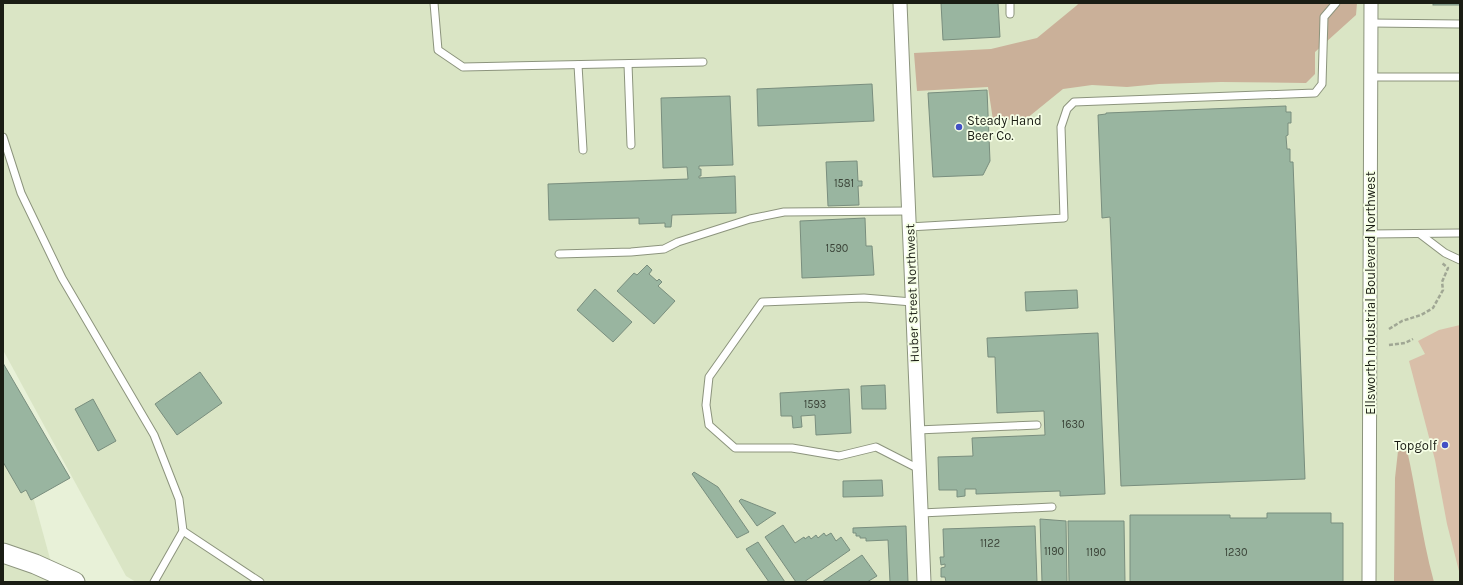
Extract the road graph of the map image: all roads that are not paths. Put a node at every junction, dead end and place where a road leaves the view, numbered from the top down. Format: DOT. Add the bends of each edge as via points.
graph roads {
  1 [pos="434,3"];
  2 [pos="900,3"];
  3 [pos="1010,3"];
  4 [pos="1336,3"];
  5 [pos="1371,3"];
  6 [pos="1010,14"];
  7 [pos="1371,23"];
  8 [pos="1460,24"];
  9 [pos="703,62"];
  10 [pos="628,64"];
  11 [pos="578,65"];
  12 [pos="1371,78"];
  13 [pos="1460,78"];
  14 [pos="3,137"];
  15 [pos="631,145"];
  16 [pos="583,150"];
  17 [pos="908,211"];
  18 [pos="909,227"];
  19 [pos="1370,234"];
  20 [pos="1420,234"];
  21 [pos="1460,234"];
  22 [pos="559,254"];
  23 [pos="1460,260"];
  24 [pos="912,302"];
  25 [pos="1038,424"];
  26 [pos="917,430"];
  27 [pos="919,468"];
  28 [pos="1052,506"];
  29 [pos="921,513"];
  30 [pos="183,531"];
  31 [pos="3,553"];
  32 [pos="75,582"];
  33 [pos="154,582"];
  34 [pos="260,582"];
  35 [pos="924,582"];
  36 [pos="1370,582"];
  1 -- 11 [label="lane" via="438,50 463,68"];
  2 -- 17 [label="street, Huber Street Northwest"];
  3 -- 6 [label="lane"];
  4 -- 18 [label="lane" via="1324,17 1322,84 1315,92 1074,102 1067,109 1061,127 1064,218"];
  5 -- 7 [label="street, Ellsworth Industrial Boulevard Northwest"];
  7 -- 8 [label="lane"];
  7 -- 12 [label="street, Ellsworth Industrial Boulevard Northwest"];
  9 -- 10 [label="lane"];
  10 -- 11 [label="lane"];
  10 -- 15 [label="lane"];
  11 -- 16 [label="lane"];
  12 -- 13 [label="lane"];
  12 -- 19 [label="street, Ellsworth Industrial Boulevard Northwest"];
  14 -- 30 [label="lane" via="21,193 62,278 154,435 179,499"];
  17 -- 18 [label="street, Huber Street Northwest"];
  17 -- 22 [label="lane" via="784,212 743,221 664,249"];
  18 -- 24 [label="street, Huber Street Northwest"];
  19 -- 20 [label="lane"];
  19 -- 36 [label="street, Ellsworth Industrial Boulevard Northwest"];
  20 -- 21 [label="lane"];
  20 -- 23 [label="lane" via="1445,253"];
  24 -- 26 [label="street, Huber Street Northwest"];
  24 -- 27 [label="lane" via="864,298 762,302 709,377 706,405 709,425 735,448 792,448 839,456 876,447"];
  25 -- 26 [label="lane"];
  26 -- 27 [label="street, Huber Street Northwest"];
  27 -- 29 [label="street, Huber Street Northwest"];
  28 -- 29 [label="lane"];
  29 -- 35 [label="street, Huber Street Northwest"];
  30 -- 33 [label="lane"];
  30 -- 34 [label="lane"];
  31 -- 32 [label="street"];
}
